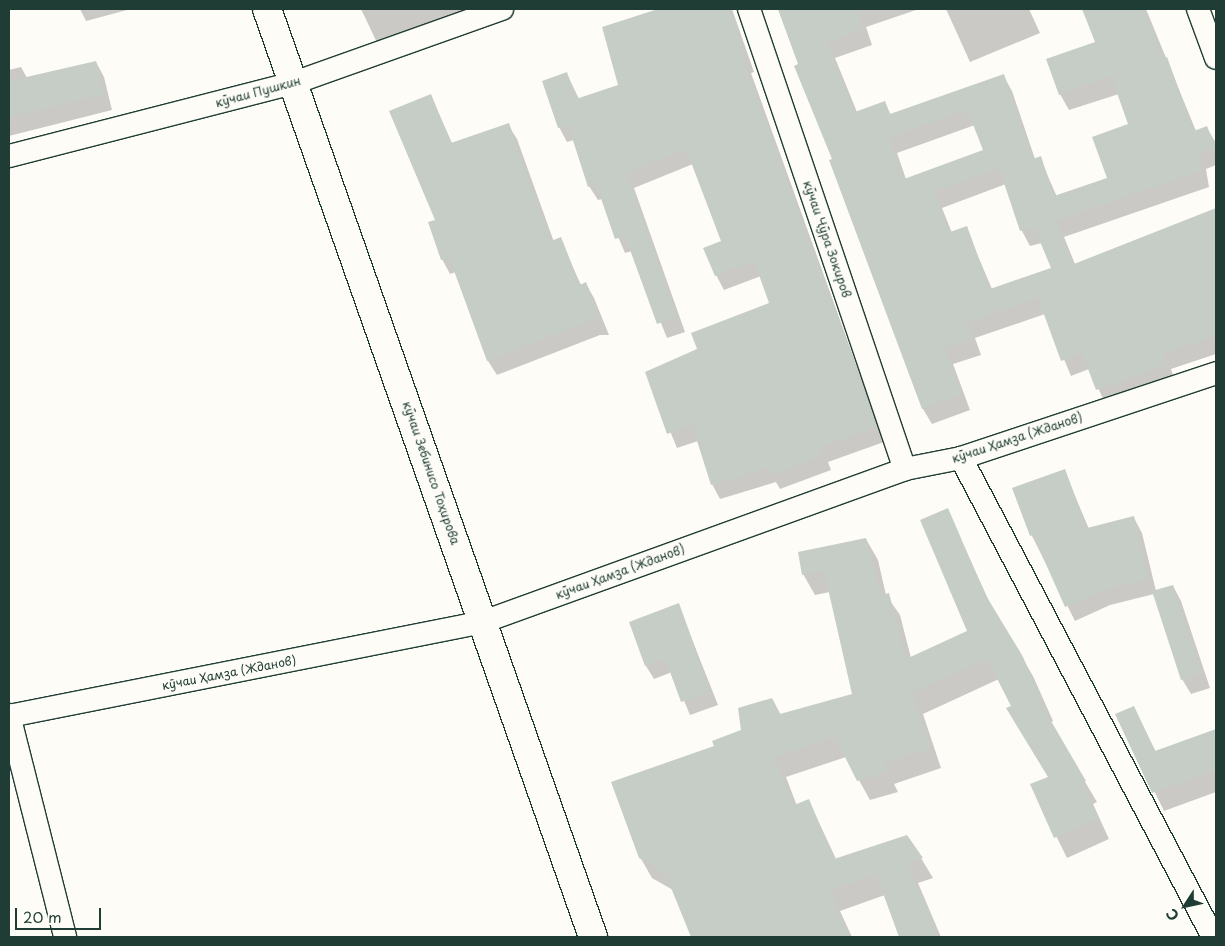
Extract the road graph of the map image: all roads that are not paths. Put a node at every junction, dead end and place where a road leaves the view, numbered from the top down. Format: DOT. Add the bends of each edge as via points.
graph roads {
  1 [pos="268,9"];
  2 [pos="502,9"];
  3 [pos="749,9"];
  4 [pos="1198,9"];
  5 [pos="1216,58"];
  6 [pos="294,83"];
  7 [pos="9,156"];
  8 [pos="1216,373"];
  9 [pos="962,458"];
  10 [pos="904,468"];
  11 [pos="483,622"];
  12 [pos="9,716"];
  13 [pos="65,937"];
  14 [pos="593,937"];
  15 [pos="1213,937"];
  1 -- 6 [label="main road, кӯчаи Зебинисо Тоҳирова"];
  2 -- 6 [label="street, кӯчаи Пушкин"];
  3 -- 10 [label="street, кӯчаи Ҷӯра Зокиров"];
  4 -- 5 [label="street"];
  6 -- 7 [label="street, кӯчаи Пушкин"];
  6 -- 11 [label="main road, кӯчаи Зебинисо Тоҳирова"];
  8 -- 9 [label="street, кӯчаи Ҳамза (Жданов)"];
  9 -- 10 [label="street, кӯчаи Ҳамза (Жданов)"];
  9 -- 15 [label="street"];
  10 -- 11 [label="street, кӯчаи Ҳамза (Жданов)"];
  11 -- 12 [label="street, кӯчаи Ҳамза (Жданов)"];
  11 -- 14 [label="main road, кӯчаи Зебинисо Тоҳирова"];
  12 -- 13 [label="street"];
}
